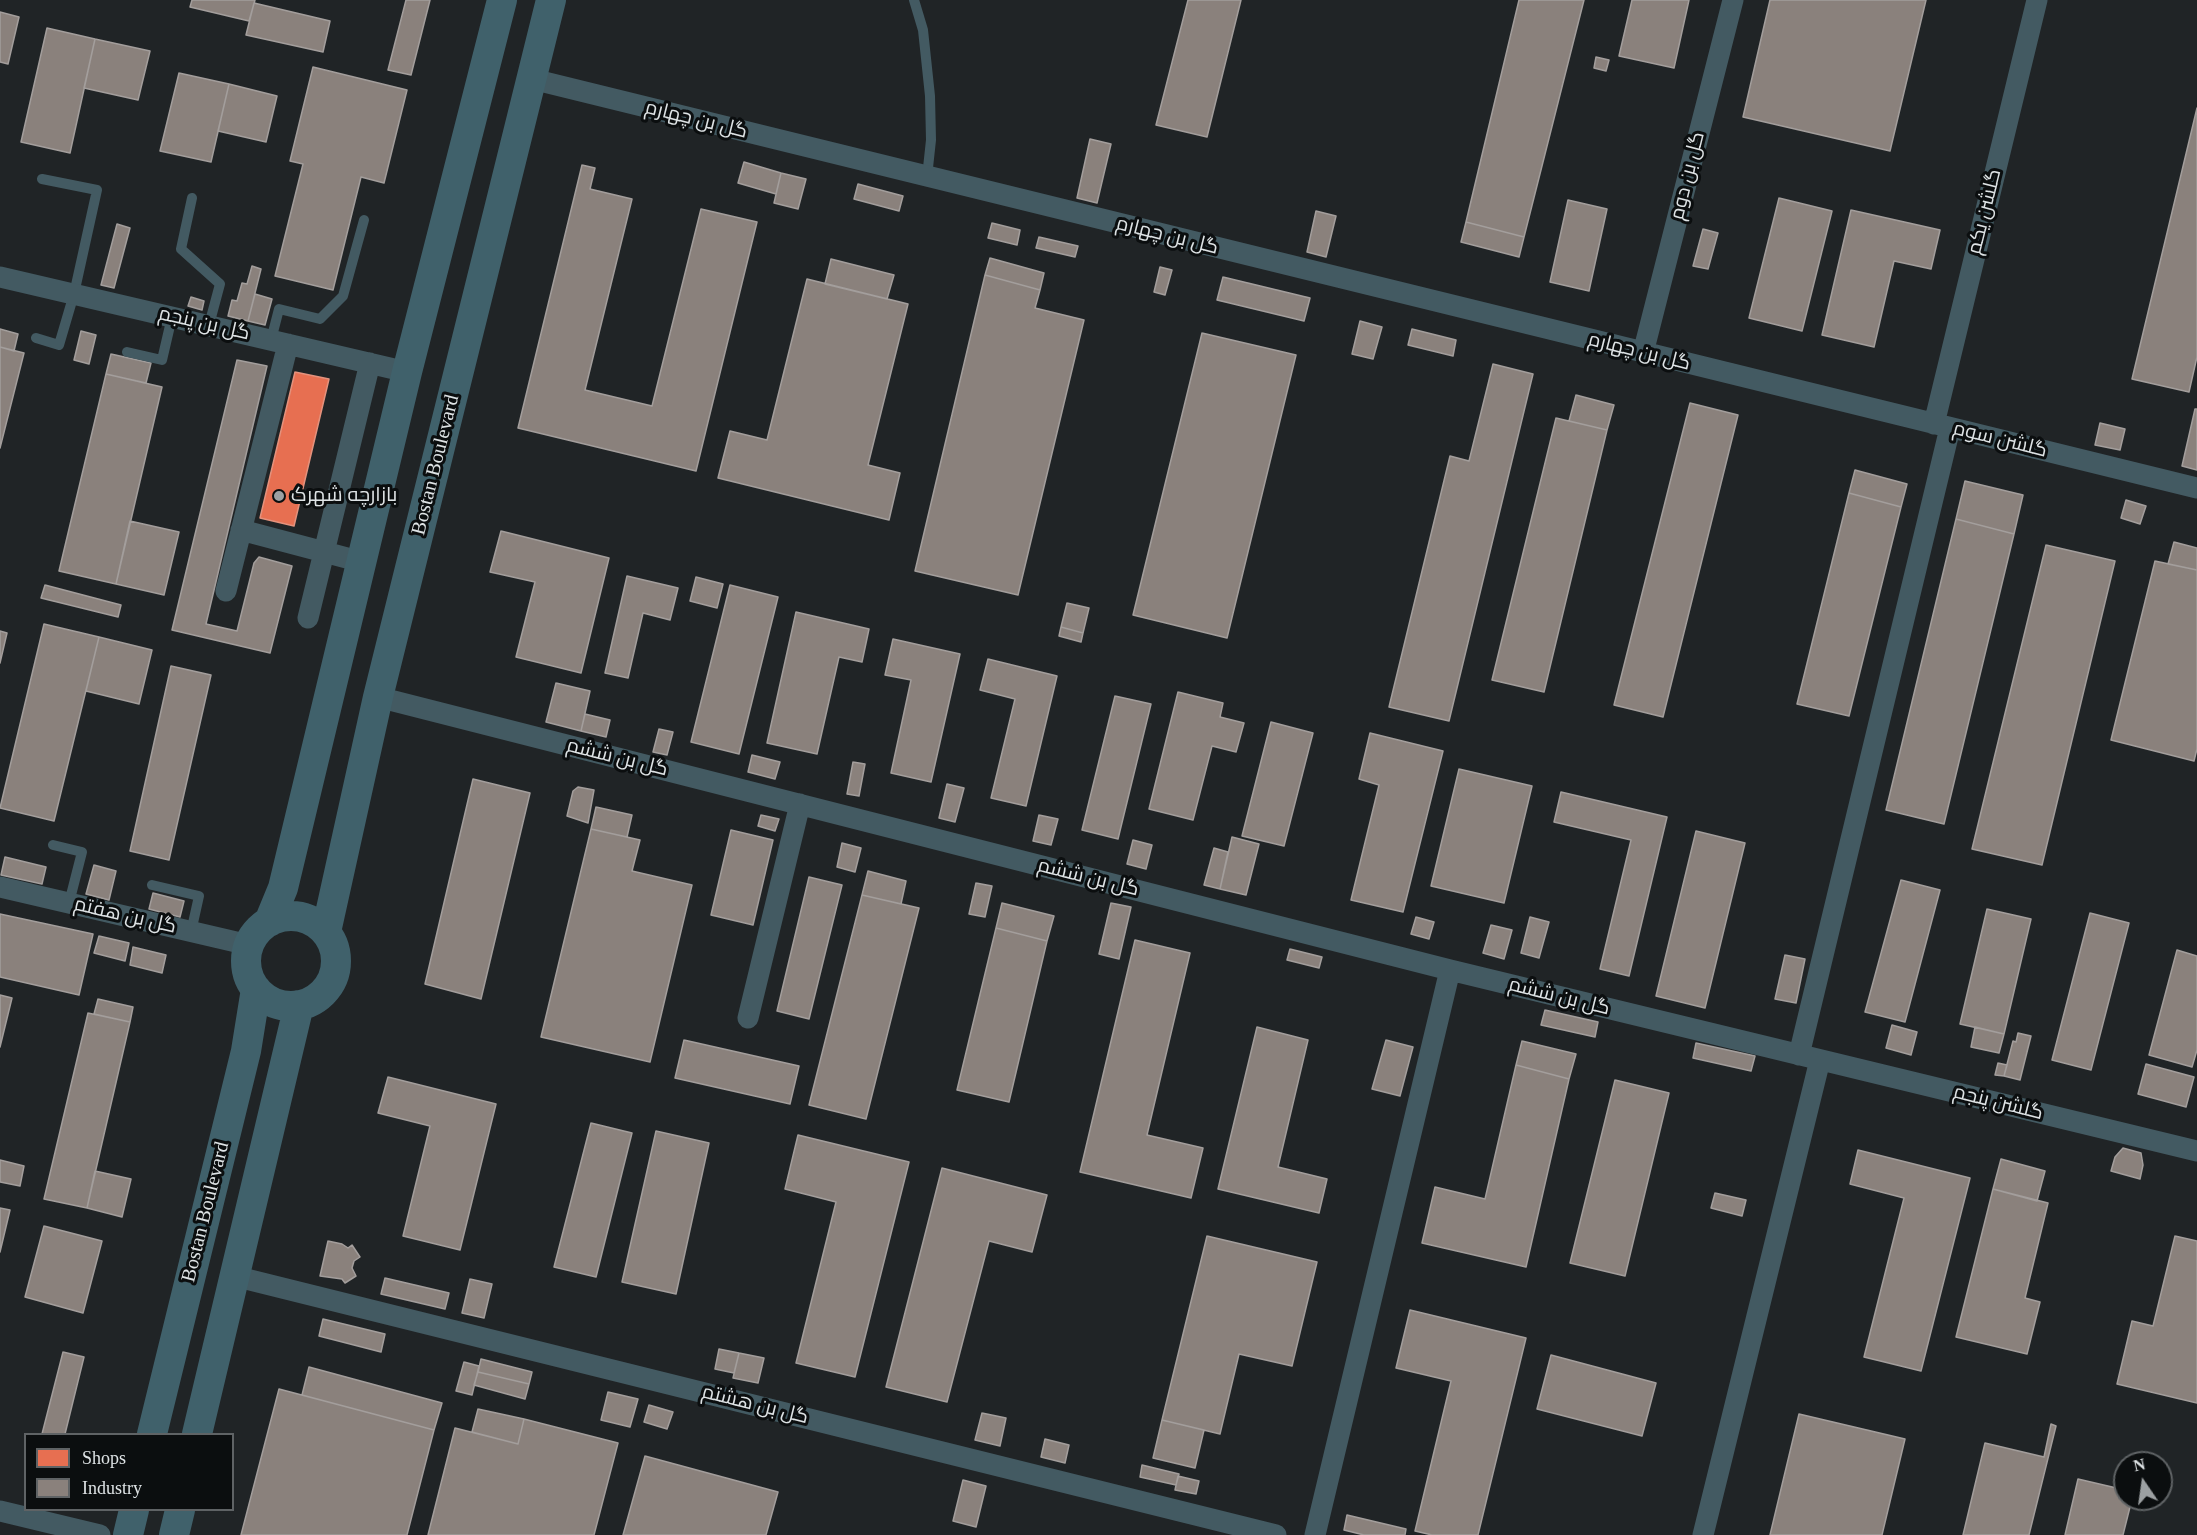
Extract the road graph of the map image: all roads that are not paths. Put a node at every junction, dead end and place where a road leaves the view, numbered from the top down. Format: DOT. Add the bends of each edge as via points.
graph roads {
  1 [pos="502,0"];
  2 [pos="551,0"];
  3 [pos="914,0"];
  4 [pos="1734,0"];
  5 [pos="2037,0"];
  6 [pos="532,79"];
  7 [pos="927,177"];
  8 [pos="42,178"];
  9 [pos="192,198"];
  10 [pos="364,220"];
  11 [pos="0,277"];
  12 [pos="74,294"];
  13 [pos="172,317"];
  14 [pos="209,325"];
  15 [pos="36,338"];
  16 [pos="279,342"];
  17 [pos="127,352"];
  18 [pos="1643,353"];
  19 [pos="370,363"];
  20 [pos="407,372"];
  21 [pos="1803,393"];
  22 [pos="1942,426"];
  23 [pos="2197,488"];
  24 [pos="241,530"];
  25 [pos="324,552"];
  26 [pos="362,562"];
  27 [pos="226,591"];
  28 [pos="308,618"];
  29 [pos="378,697"];
  30 [pos="800,804"];
  31 [pos="53,845"];
  32 [pos="152,885"];
  33 [pos="0,887"];
  34 [pos="69,903"];
  35 [pos="269,922"];
  36 [pos="191,932"];
  37 [pos="326,932"];
  38 [pos="249,945"];
  39 [pos="1450,970"];
  40 [pos="256,989"];
  41 [pos="298,1005"];
  42 [pos="748,1018"];
  43 [pos="1799,1055"];
  44 [pos="1820,1060"];
  45 [pos="2197,1151"];
  46 [pos="234,1276"];
  47 [pos="152,1433"];
  48 [pos="197,1433"];
  49 [pos="0,1511"];
  50 [pos="134,1511"];
  51 [pos="180,1511"];
  52 [pos="100,1535"];
  53 [pos="128,1535"];
  54 [pos="174,1535"];
  55 [pos="1276,1535"];
  56 [pos="1315,1535"];
  57 [pos="1703,1535"];
  1 -- 20 [label="street"];
  2 -- 6 [label="street, Bostan Boulevard"];
  3 -- 7 [label="lane" via="923,30 930,96"];
  4 -- 18 [label="street, گل بن دوم"];
  5 -- 22 [label="street, گلشن یکم"];
  6 -- 7 [label="street, گل بن چهارم"];
  6 -- 29 [label="street, Bostan Boulevard"];
  7 -- 18 [label="street, گل بن چهارم"];
  8 -- 12 [label="lane" via="97,190"];
  9 -- 14 [label="lane" via="181,249 220,284"];
  10 -- 16 [label="lane" via="343,296 320,319 279,309"];
  11 -- 12 [label="street, گل بن پنجم"];
  12 -- 13 [label="street, گل بن پنجم"];
  12 -- 15 [label="lane" via="60,345"];
  13 -- 14 [label="street, گل بن پنجم"];
  13 -- 17 [label="lane" via="162,360"];
  14 -- 16 [label="street, گل بن پنجم"];
  16 -- 19 [label="street, گل بن پنجم"];
  16 -- 24 [label="street"];
  18 -- 21 [label="street, گل بن چهارم"];
  19 -- 20 [label="street, گل بن پنجم"];
  19 -- 25 [label="street"];
  20 -- 26 [label="street"];
  21 -- 22 [label="street, گلشن سوم"];
  22 -- 23 [label="street, گلشن سوم"];
  22 -- 43 [label="street, گلشن یکم"];
  24 -- 25 [label="street"];
  24 -- 27 [label="street"];
  25 -- 26 [label="street"];
  25 -- 28 [label="street"];
  26 -- 35 [label="street" via="283,888"];
  29 -- 30 [label="street, گل بن ششم"];
  29 -- 37 [label="street, Bostan Boulevard"];
  30 -- 39 [label="street, گل بن ششم"];
  30 -- 42 [label="street"];
  31 -- 34 [label="lane" via="82,852"];
  32 -- 36 [label="lane" via="199,896"];
  33 -- 34 [label="street, گل بن هفتم"];
  34 -- 36 [label="street, گل بن هفتم"];
  35 -- 37 [label="street" via="300,917"];
  35 -- 38 [label="street"];
  36 -- 38 [label="street, گل بن هفتم"];
  37 -- 41 [label="street" via="336,957 331,983 317,997"];
  38 -- 40 [label="street" via="246,960"];
  39 -- 43 [label="street, گل بن ششم"];
  39 -- 56 [label="street"];
  40 -- 41 [label="street" via="275,1003"];
  40 -- 47 [label="street, Bostan Boulevard" via="246,1051"];
  41 -- 46 [label="street"];
  43 -- 44 [label="street, گلشن پنجم"];
  44 -- 45 [label="street, گلشن پنجم"];
  44 -- 57 [label="street"];
  46 -- 48 [label="street"];
  46 -- 55 [label="street, گل بن هشتم"];
  49 -- 52 [label="street"];
  50 -- 53 [label="street"];
  51 -- 54 [label="street"];
}
